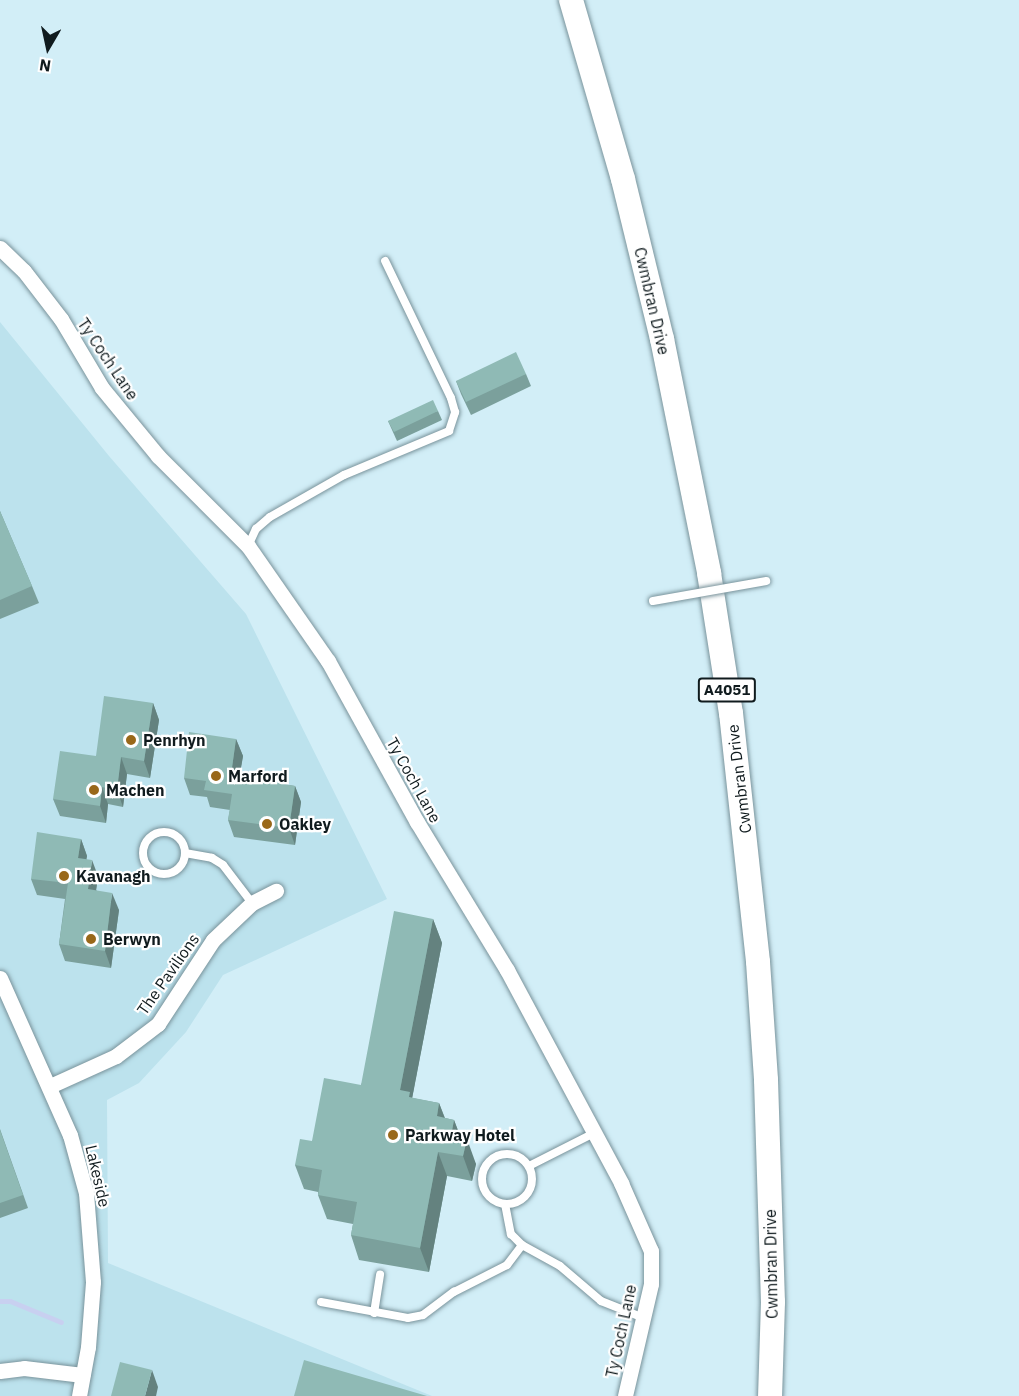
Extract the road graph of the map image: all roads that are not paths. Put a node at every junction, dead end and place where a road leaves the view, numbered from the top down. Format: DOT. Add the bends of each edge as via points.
graph roads {
  1 [pos="571,0"];
  2 [pos="0,248"];
  3 [pos="385,261"];
  4 [pos="248,546"];
  5 [pos="766,581"];
  6 [pos="653,601"];
  7 [pos="185,853"];
  8 [pos="276,891"];
  9 [pos="252,903"];
  10 [pos="0,978"];
  11 [pos="50,1086"];
  12 [pos="594,1133"];
  13 [pos="529,1166"];
  14 [pos="505,1204"];
  15 [pos="522,1245"];
  16 [pos="380,1274"];
  17 [pos="321,1302"];
  18 [pos="374,1313"];
  19 [pos="644,1318"];
  20 [pos="0,1371"];
  21 [pos="83,1375"];
  22 [pos="79,1396"];
  23 [pos="625,1396"];
  24 [pos="770,1396"];
  1 -- 24 [label="main road, Cwmbran Drive / A4051" via="623,179 662,339 709,573 731,713 758,962 766,1080 773,1302"];
  2 -- 4 [label="street, Ty Coch Lane" via="24,271 61,320 102,388 158,456"];
  3 -- 4 [label="lane" via="451,398 455,412 449,431 344,475 270,518 256,529"];
  4 -- 12 [label="street, Ty Coch Lane" via="328,661 417,822 507,970"];
  5 -- 6 [label="lane, bridge"];
  7 -- 7 [label="lane" via="179,867 165,874 150,869 142,856 146,841 159,832 174,834"];
  7 -- 9 [label="lane" via="212,858 223,865"];
  8 -- 9 [label="street, The Pavilions"];
  9 -- 11 [label="street, The Pavilions" via="213,940 158,1023 116,1056"];
  10 -- 11 [label="street, Lakeside"];
  11 -- 21 [label="street, Lakeside" via="70,1134 92,1235 93,1293"];
  12 -- 13 [label="lane"];
  12 -- 19 [label="street, Ty Coch Lane" via="641,1222 651,1251 651,1284"];
  13 -- 14 [label="lane" via="532,1181 526,1195"];
  13 -- 14 [label="lane" via="517,1156 501,1154 484,1169 485,1192"];
  14 -- 15 [label="lane" via="512,1234"];
  15 -- 18 [label="lane" via="507,1264 454,1292 423,1315 408,1318"];
  15 -- 19 [label="lane" via="560,1266 601,1301"];
  16 -- 18 [label="lane"];
  17 -- 18 [label="lane"];
  19 -- 23 [label="street, Ty Coch Lane"];
  20 -- 21 [label="street" via="24,1368"];
  21 -- 22 [label="street, Lakeside"];
}
